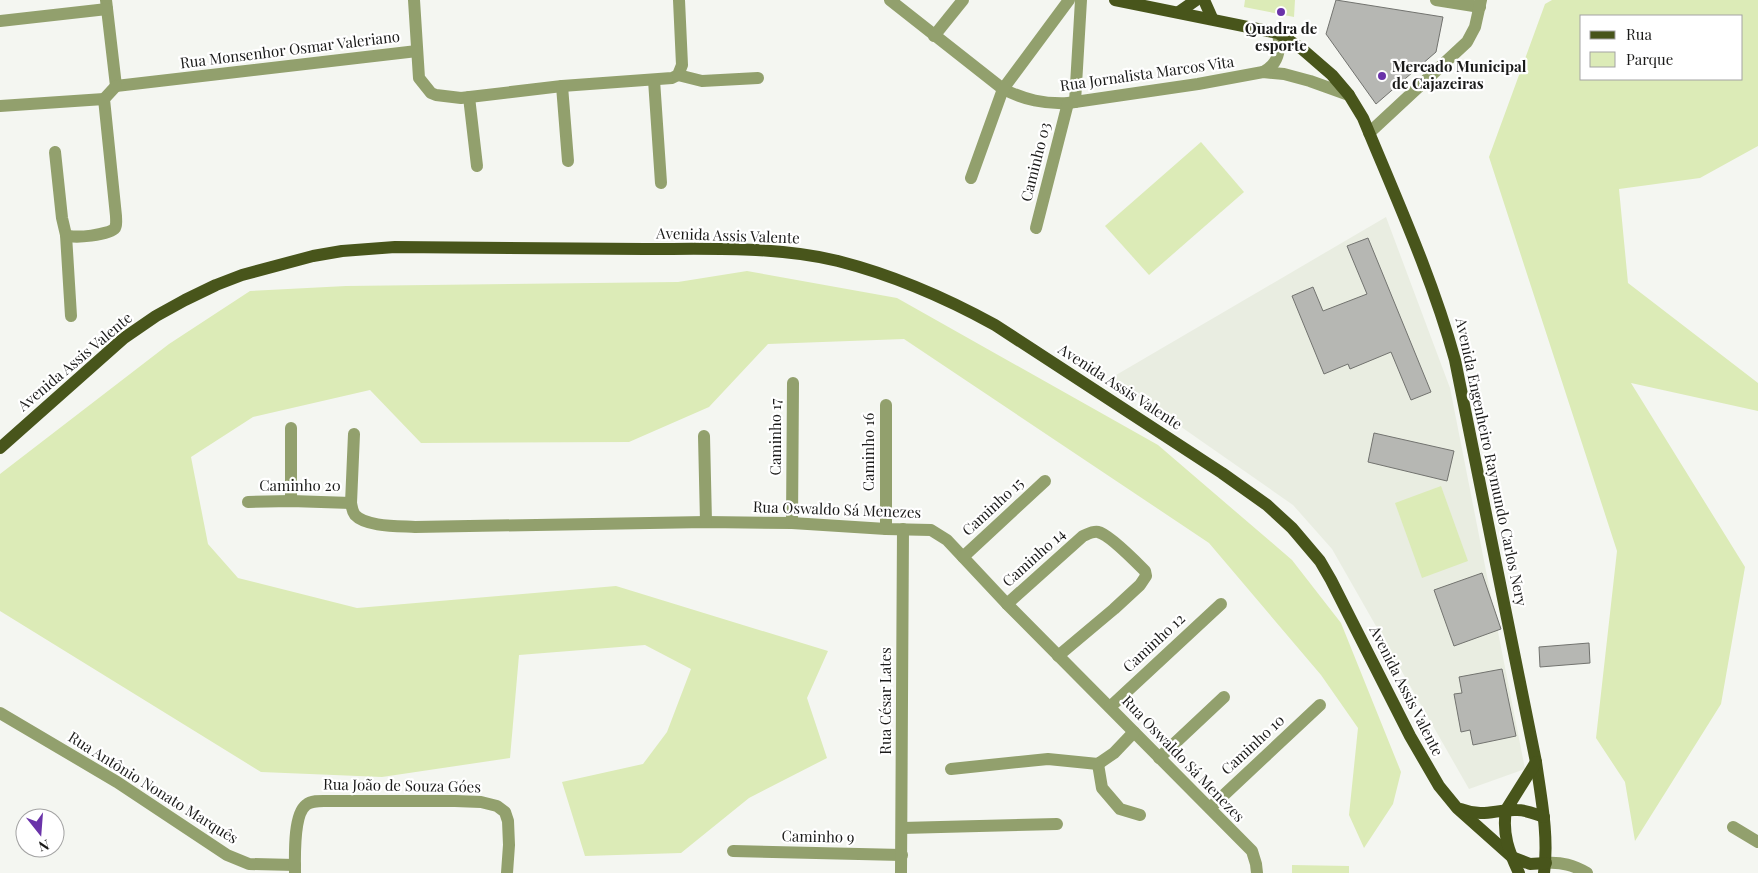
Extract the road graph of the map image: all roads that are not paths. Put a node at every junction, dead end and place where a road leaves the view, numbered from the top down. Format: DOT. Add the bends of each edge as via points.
graph roads {
  1 [pos="414,0"];
  2 [pos="679,0"];
  3 [pos="890,0"];
  4 [pos="964,0"];
  5 [pos="1069,0"];
  6 [pos="1081,0"];
  7 [pos="1115,0"];
  8 [pos="1196,0"];
  9 [pos="1204,0"];
  10 [pos="1436,0"];
  11 [pos="106,4"];
  12 [pos="1480,4"];
  13 [pos="1179,12"];
  14 [pos="1212,18"];
  15 [pos="0,21"];
  16 [pos="1278,33"];
  17 [pos="934,36"];
  18 [pos="417,51"];
  19 [pos="1263,72"];
  20 [pos="678,75"];
  21 [pos="758,78"];
  22 [pos="654,80"];
  23 [pos="116,86"];
  24 [pos="562,86"];
  25 [pos="1003,89"];
  26 [pos="1349,95"];
  27 [pos="469,97"];
  28 [pos="104,99"];
  29 [pos="1072,103"];
  30 [pos="0,106"];
  31 [pos="1369,133"];
  32 [pos="55,152"];
  33 [pos="568,161"];
  34 [pos="477,166"];
  35 [pos="971,178"];
  36 [pos="662,184"];
  37 [pos="1036,228"];
  38 [pos="66,235"];
  39 [pos="71,316"];
  40 [pos="793,383"];
  41 [pos="886,405"];
  42 [pos="292,428"];
  43 [pos="354,434"];
  44 [pos="704,436"];
  45 [pos="0,448"];
  46 [pos="1045,481"];
  47 [pos="291,501"];
  48 [pos="248,502"];
  49 [pos="351,503"];
  50 [pos="706,522"];
  51 [pos="792,523"];
  52 [pos="886,529"];
  53 [pos="903,530"];
  54 [pos="963,557"];
  55 [pos="1007,604"];
  56 [pos="1221,604"];
  57 [pos="1058,656"];
  58 [pos="1224,697"];
  59 [pos="1320,705"];
  60 [pos="1110,707"];
  61 [pos="0,713"];
  62 [pos="1134,732"];
  63 [pos="1159,758"];
  64 [pos="1536,762"];
  65 [pos="1098,764"];
  66 [pos="951,769"];
  67 [pos="1210,808"];
  68 [pos="1457,808"];
  69 [pos="1506,810"];
  70 [pos="1140,815"];
  71 [pos="1544,817"];
  72 [pos="1057,824"];
  73 [pos="1734,827"];
  74 [pos="902,828"];
  75 [pos="1758,842"];
  76 [pos="733,851"];
  77 [pos="902,855"];
  78 [pos="1512,857"];
  79 [pos="1545,868"];
  80 [pos="295,869"];
  81 [pos="507,873"];
  82 [pos="901,873"];
  83 [pos="1256,873"];
  84 [pos="1519,873"];
  85 [pos="1587,873"];
  1 -- 18 [label="street, Rua Monsenhor Osmar Valeriano"];
  2 -- 20 [label="street" via="682,65"];
  3 -- 17 [label="street, Rua Jornalista Marcos Vita"];
  4 -- 17 [label="street"];
  5 -- 25 [label="street"];
  6 -- 29 [label="street, Caminho 03"];
  7 -- 13 [label="main road, Avenida Engenheiro Raymundo Carlos Nery"];
  8 -- 13 [label="main road"];
  9 -- 14 [label="main road"];
  10 -- 12 [label="street"];
  11 -- 15 [label="street"];
  11 -- 23 [label="street"];
  12 -- 31 [label="street" via="1475,27 1467,42"];
  13 -- 14 [label="main road, Avenida Engenheiro Raymundo Carlos Nery"];
  14 -- 16 [label="main road, Avenida Engenheiro Raymundo Carlos Nery"];
  16 -- 19 [label="street" via="1278,57"];
  16 -- 26 [label="main road, Avenida Engenheiro Raymundo Carlos Nery" via="1318,62"];
  17 -- 25 [label="street, Rua Jornalista Marcos Vita"];
  18 -- 23 [label="street, Rua Monsenhor Osmar Valeriano"];
  18 -- 27 [label="street" via="419,78 431,93"];
  19 -- 26 [label="street, Rua Jornalista Marcos Vita" via="1310,80"];
  19 -- 29 [label="street, Rua Jornalista Marcos Vita"];
  20 -- 21 [label="street" via="702,81"];
  20 -- 22 [label="street"];
  22 -- 24 [label="street"];
  22 -- 36 [label="street"];
  23 -- 28 [label="street"];
  24 -- 27 [label="street"];
  24 -- 33 [label="street"];
  25 -- 29 [label="street, Rua Jornalista Marcos Vita" via="1033,101"];
  25 -- 35 [label="street"];
  26 -- 31 [label="main road, Avenida Engenheiro Raymundo Carlos Nery"];
  27 -- 34 [label="street"];
  28 -- 30 [label="street"];
  28 -- 38 [label="street" via="117,225 109,232"];
  29 -- 37 [label="street, Caminho 03"];
  31 -- 64 [label="main road, Avenida Engenheiro Raymundo Carlos Nery" via="1430,280 1455,360"];
  32 -- 38 [label="street"];
  38 -- 39 [label="street"];
  40 -- 51 [label="street, Caminho 17"];
  41 -- 52 [label="street, Caminho 16"];
  42 -- 47 [label="street"];
  43 -- 49 [label="street"];
  44 -- 50 [label="street"];
  45 -- 68 [label="main road, Avenida Assis Valente" via="118,344 156,316 216,284 313,256 396,247 728,250 806,255 836,261 874,271 914,287 996,325 1267,505 1292,528 1320,562 1424,763"];
  46 -- 54 [label="street, Caminho 15"];
  47 -- 48 [label="street, Caminho 20"];
  47 -- 49 [label="street, Caminho 20"];
  49 -- 50 [label="street, Rua Oswaldo Sá Menezes" via="356,516 368,521 415,527"];
  50 -- 51 [label="street, Rua Oswaldo Sá Menezes"];
  51 -- 52 [label="street, Rua Oswaldo Sá Menezes"];
  52 -- 53 [label="street, Rua Oswaldo Sá Menezes"];
  53 -- 54 [label="street, Rua Oswaldo Sá Menezes" via="931,530 947,540"];
  53 -- 74 [label="street, Rua César Lates"];
  54 -- 55 [label="street, Rua Oswaldo Sá Menezes"];
  55 -- 57 [label="street, Rua Oswaldo Sá Menezes"];
  55 -- 57 [label="street, Caminho 14" via="1089,533 1102,534 1144,571 1144,580"];
  56 -- 60 [label="street, Caminho 12"];
  57 -- 60 [label="street, Rua Oswaldo Sá Menezes"];
  58 -- 63 [label="street"];
  59 -- 67 [label="street, Caminho 10"];
  60 -- 62 [label="street, Rua Oswaldo Sá Menezes"];
  61 -- 80 [label="street, Rua Antônio Nonato Marquês" via="117,782 227,855 249,864"];
  62 -- 63 [label="street, Rua Oswaldo Sá Menezes"];
  62 -- 65 [label="street"];
  63 -- 67 [label="street, Rua Oswaldo Sá Menezes"];
  64 -- 69 [label="main road"];
  64 -- 71 [label="main road, Avenida Engenheiro Raymundo Carlos Nery"];
  65 -- 66 [label="street" via="1048,759"];
  65 -- 70 [label="street" via="1102,788 1120,809"];
  67 -- 83 [label="street, Rua Oswaldo Sá Menezes" via="1252,851"];
  68 -- 69 [label="main road" via="1477,814"];
  68 -- 78 [label="main road, Avenida Assis Valente"];
  69 -- 71 [label="main road" via="1526,810"];
  69 -- 78 [label="main road" via="1505,835"];
  71 -- 79 [label="main road, Avenida Engenheiro Raymundo Carlos Nery"];
  72 -- 74 [label="street"];
  73 -- 75 [label="street"];
  74 -- 77 [label="street, Rua César Lates"];
  76 -- 77 [label="street, Caminho 9"];
  77 -- 82 [label="street, Rua César Lates"];
  78 -- 79 [label="main road"];
  78 -- 84 [label="main road, Avenida Assis Valente"];
  79 -- 85 [label="street" via="1557,862"];
  80 -- 81 [label="street, Rua João de Souza Góes" via="299,817 307,804 455,800 482,802 505,812 509,830"];
}
